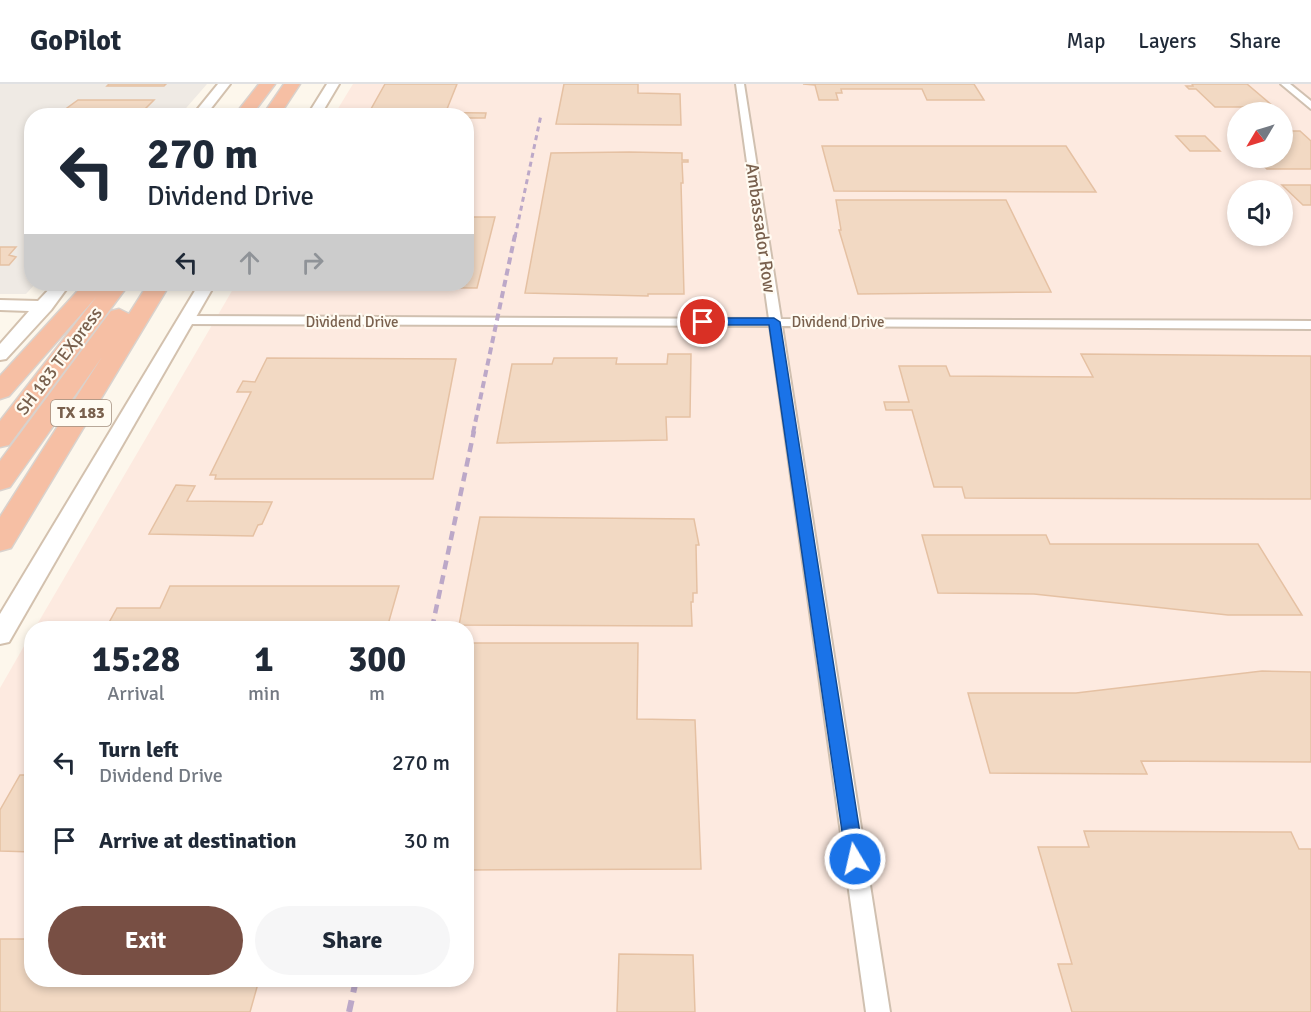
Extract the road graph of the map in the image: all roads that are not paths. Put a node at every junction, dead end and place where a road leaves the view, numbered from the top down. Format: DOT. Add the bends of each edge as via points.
graph roads {
  1 [pos="224,84"];
  2 [pos="267,84"];
  3 [pos="292,84"];
  4 [pos="333,84"];
  5 [pos="740,84"];
  6 [pos="1285,84"];
  7 [pos="1311,106"];
  8 [pos="204,108"];
  9 [pos="248,108"];
  10 [pos="276,108"];
  11 [pos="318,108"];
  12 [pos="57,291"];
  13 [pos="90,291"];
  14 [pos="113,291"];
  15 [pos="137,291"];
  16 [pos="155,291"];
  17 [pos="203,291"];
  18 [pos="0,305"];
  19 [pos="45,306"];
  20 [pos="184,320"];
  21 [pos="774,322"];
  22 [pos="1311,325"];
  23 [pos="0,336"];
  24 [pos="18,336"];
  25 [pos="0,355"];
  26 [pos="0,391"];
  27 [pos="0,439"];
  28 [pos="0,481"];
  29 [pos="0,541"];
  30 [pos="0,635"];
  31 [pos="878,1012"];
  1 -- 8 [label="main road"];
  2 -- 9 [label="highway"];
  3 -- 10 [label="highway"];
  4 -- 11 [label="main road"];
  5 -- 21 [label="street, Ambassador Row"];
  6 -- 7 [label="street"];
  12 -- 19 [label="main road"];
  13 -- 26 [label="highway"];
  14 -- 27 [label="highway, SH 183 TEXpress"];
  15 -- 28 [label="highway, SH 183 TEXpress"];
  16 -- 29 [label="highway, TX 183"];
  17 -- 20 [label="main road"];
  18 -- 19 [label="main road"];
  19 -- 24 [label="main road"];
  20 -- 21 [label="street, Dividend Drive"];
  20 -- 30 [label="main road"];
  21 -- 22 [label="street, Dividend Drive"];
  21 -- 31 [label="street, Ambassador Row"];
  23 -- 24 [label="main road"];
  24 -- 25 [label="main road"];
}
